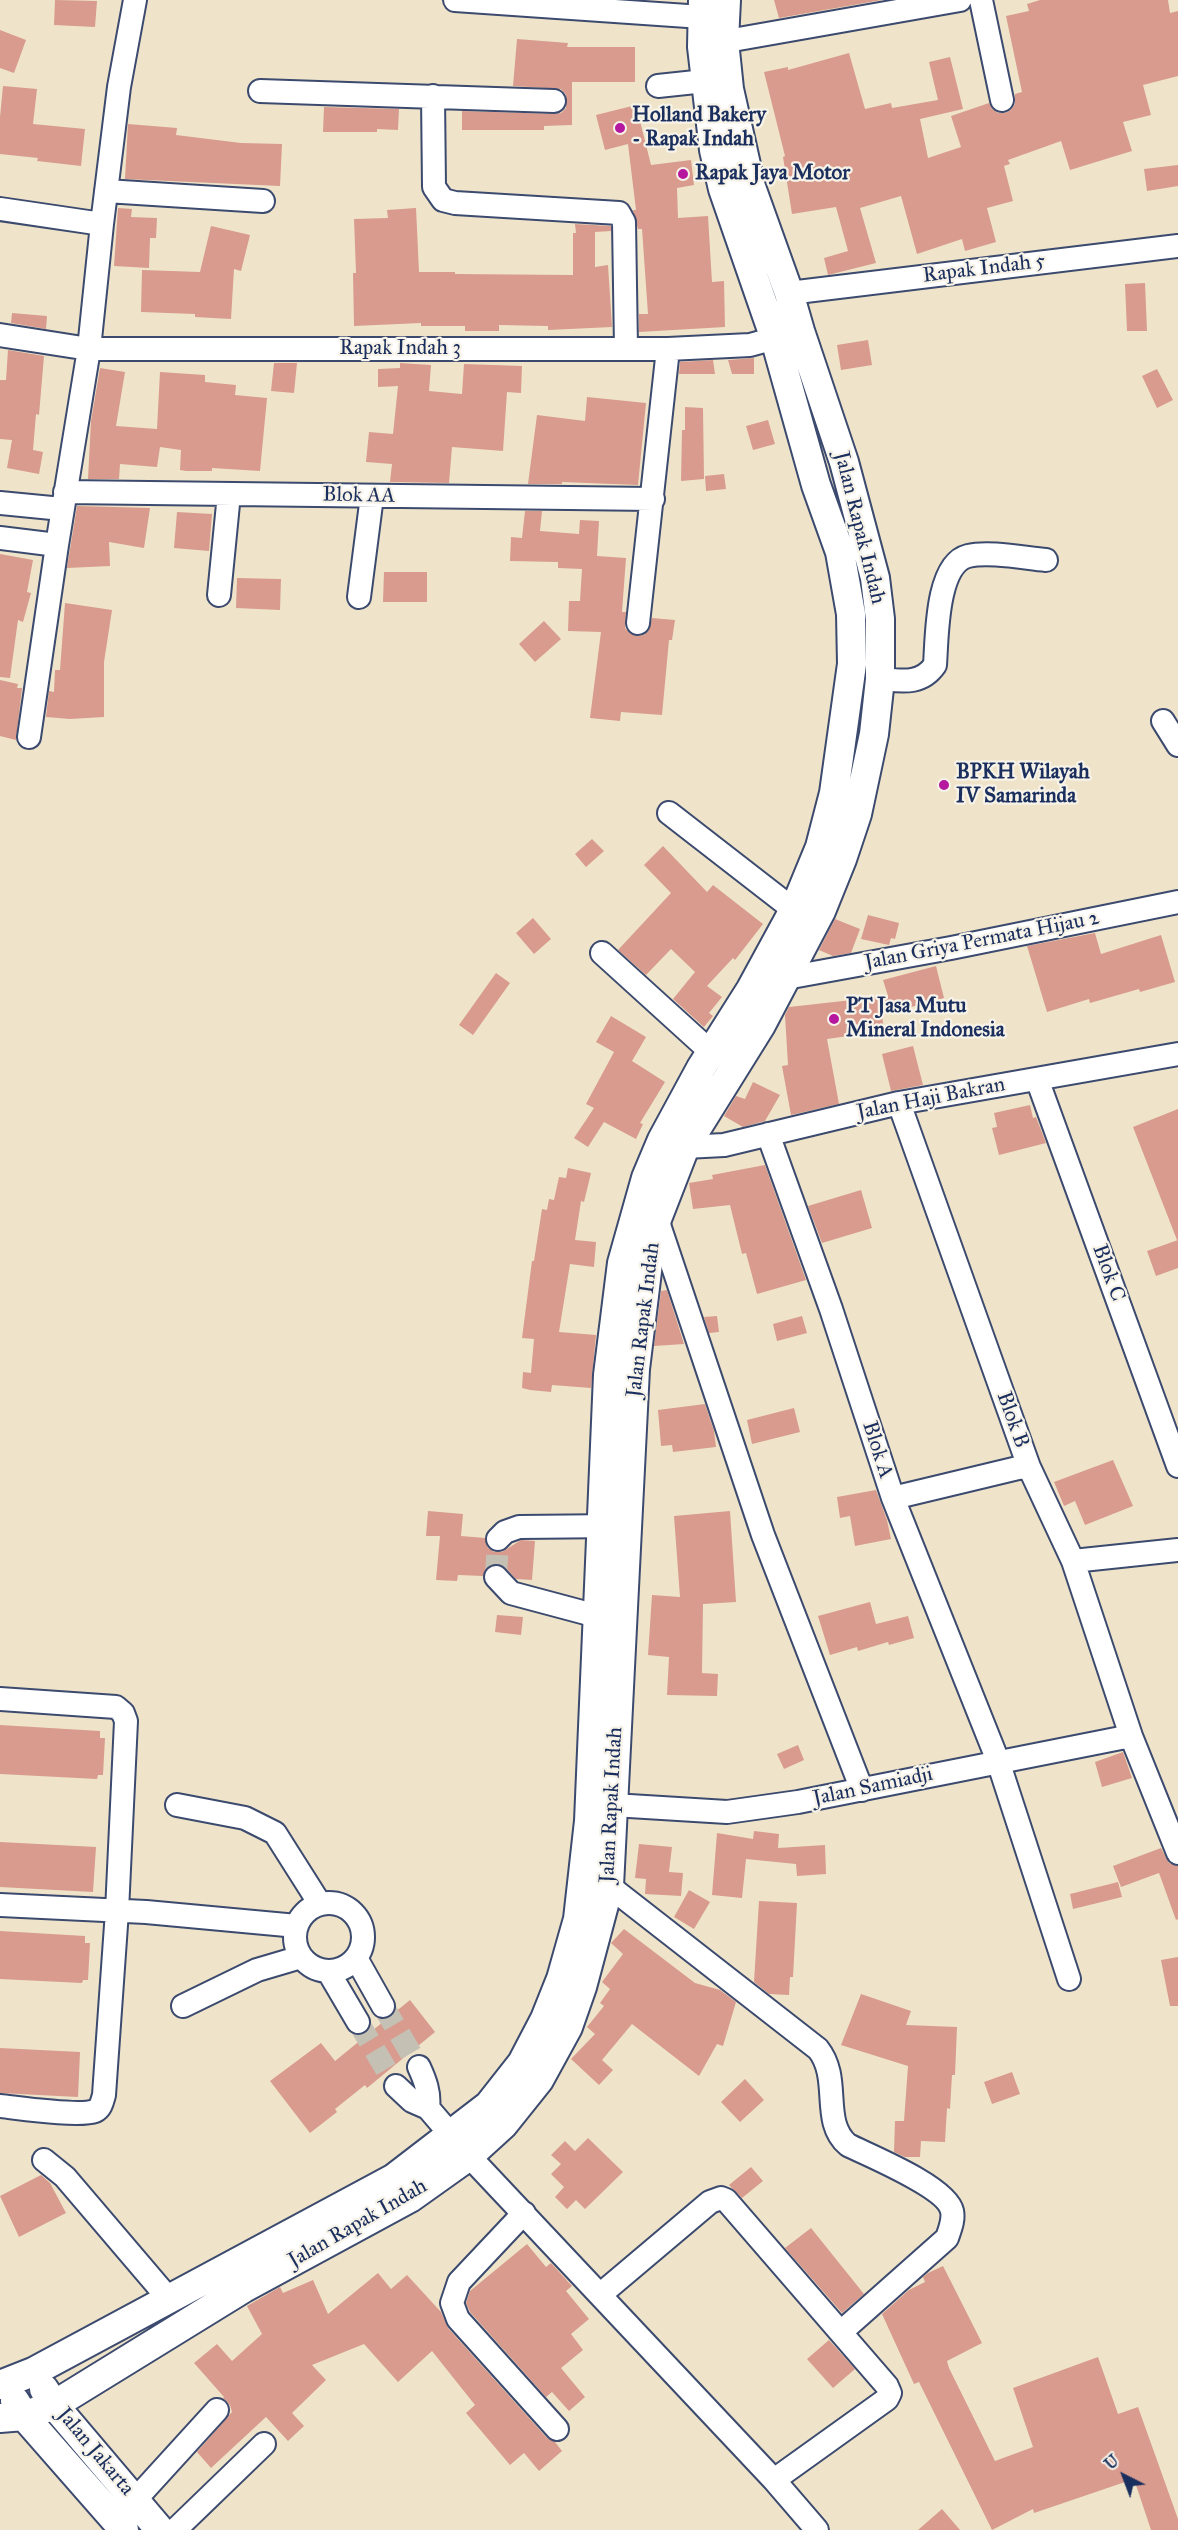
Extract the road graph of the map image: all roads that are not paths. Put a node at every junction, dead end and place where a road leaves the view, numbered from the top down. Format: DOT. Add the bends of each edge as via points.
graph roads {
  1 [pos="135,0"];
  2 [pos="455,0"];
  3 [pos="726,0"];
  4 [pos="981,0"];
  5 [pos="946,1"];
  6 [pos="703,8"];
  7 [pos="713,44"];
  8 [pos="705,81"];
  9 [pos="658,86"];
  10 [pos="261,91"];
  11 [pos="433,96"];
  12 [pos="554,100"];
  13 [pos="1002,100"];
  14 [pos="106,191"];
  15 [pos="263,201"];
  16 [pos="0,209"];
  17 [pos="102,224"];
  18 [pos="1178,246"];
  19 [pos="789,293"];
  20 [pos="0,335"];
  21 [pos="788,335"];
  22 [pos="626,348"];
  23 [pos="668,348"];
  24 [pos="89,349"];
  25 [pos="229,494"];
  26 [pos="372,496"];
  27 [pos="653,499"];
  28 [pos="63,501"];
  29 [pos="0,503"];
  30 [pos="0,538"];
  31 [pos="57,544"];
  32 [pos="1046,560"];
  33 [pos="219,595"];
  34 [pos="359,597"];
  35 [pos="638,623"];
  36 [pos="880,679"];
  37 [pos="1163,721"];
  38 [pos="844,727"];
  39 [pos="874,734"];
  40 [pos="29,737"];
  41 [pos="1178,745"];
  42 [pos="669,813"];
  43 [pos="1178,902"];
  44 [pos="794,910"];
  45 [pos="602,953"];
  46 [pos="786,978"];
  47 [pos="711,1052"];
  48 [pos="1178,1054"];
  49 [pos="1038,1079"];
  50 [pos="899,1103"];
  51 [pos="768,1134"];
  52 [pos="685,1147"];
  53 [pos="657,1219"];
  54 [pos="1178,1466"];
  55 [pos="1029,1467"];
  56 [pos="893,1498"];
  57 [pos="629,1525"];
  58 [pos="601,1527"];
  59 [pos="498,1539"];
  60 [pos="1178,1550"];
  61 [pos="1073,1561"];
  62 [pos="496,1577"];
  63 [pos="610,1617"];
  64 [pos="0,1699"];
  65 [pos="1131,1736"];
  66 [pos="998,1761"];
  67 [pos="862,1790"];
  68 [pos="177,1805"];
  69 [pos="613,1805"];
  70 [pos="1178,1853"];
  71 [pos="609,1886"];
  72 [pos="320,1904"];
  73 [pos="0,1905"];
  74 [pos="117,1911"];
  75 [pos="297,1926"];
  76 [pos="301,1957"];
  77 [pos="356,1958"];
  78 [pos="328,1971"];
  79 [pos="1069,1979"];
  80 [pos="183,2006"];
  81 [pos="383,2006"];
  82 [pos="358,2022"];
  83 [pos="419,2067"];
  84 [pos="396,2086"];
  85 [pos="0,2106"];
  86 [pos="428,2108"];
  87 [pos="460,2146"];
  88 [pos="44,2160"];
  89 [pos="524,2213"];
  90 [pos="601,2294"];
  91 [pos="169,2299"];
  92 [pos="841,2332"];
  93 [pos="33,2372"];
  94 [pos="3,2385"];
  95 [pos="54,2404"];
  96 [pos="216,2410"];
  97 [pos="12,2417"];
  98 [pos="557,2429"];
  99 [pos="264,2445"];
  100 [pos="774,2480"];
  101 [pos="135,2500"];
  102 [pos="124,2530"];
  103 [pos="160,2530"];
  104 [pos="175,2530"];
  105 [pos="817,2530"];
  1 -- 14 [label="street"];
  2 -- 6 [label="street"];
  3 -- 7 [label="main road, Jalan Rapak Indah"];
  4 -- 13 [label="street"];
  5 -- 7 [label="street"];
  6 -- 7 [label="main road, Jalan Rapak Indah"];
  7 -- 8 [label="main road, Jalan Rapak Indah"];
  7 -- 19 [label="main road, Jalan Rapak Indah" via="729,89 751,187"];
  8 -- 9 [label="street"];
  8 -- 21 [label="main road, Jalan Rapak Indah" via="723,189"];
  10 -- 11 [label="street"];
  11 -- 12 [label="street"];
  11 -- 22 [label="street" via="434,187 443,200 619,213 624,222"];
  14 -- 15 [label="street"];
  14 -- 17 [label="street"];
  16 -- 17 [label="street"];
  17 -- 24 [label="street"];
  18 -- 19 [label="street, Rapak Indah 5"];
  19 -- 21 [label="main road, Jalan Rapak Indah"];
  20 -- 24 [label="street, Rapak Indah 3"];
  21 -- 23 [label="street, Rapak Indah 3" via="750,345"];
  21 -- 36 [label="main road, Jalan Rapak Indah" via="844,462 871,561 880,619"];
  21 -- 38 [label="main road, Jalan Rapak Indah" via="816,485 847,582 852,664"];
  22 -- 23 [label="street, Rapak Indah 3"];
  22 -- 24 [label="street, Rapak Indah 3"];
  23 -- 27 [label="street"];
  24 -- 28 [label="street"];
  25 -- 26 [label="street, Blok AA"];
  25 -- 28 [label="street, Blok AA"];
  25 -- 33 [label="street"];
  26 -- 27 [label="street, Blok AA"];
  26 -- 34 [label="street"];
  27 -- 35 [label="street"];
  28 -- 29 [label="street, Blok AA"];
  28 -- 31 [label="street"];
  30 -- 31 [label="street"];
  31 -- 40 [label="street"];
  32 -- 36 [label="street" via="965,556 949,573 942,590 935,665 929,673 911,682"];
  36 -- 39 [label="main road, Jalan Rapak Indah"];
  37 -- 41 [label="street"];
  38 -- 39 [label="main road"];
  38 -- 44 [label="main road, Jalan Rapak Indah" via="834,793 820,847"];
  39 -- 46 [label="main road, Jalan Rapak Indah" via="857,814 842,860"];
  42 -- 44 [label="street"];
  43 -- 46 [label="street, Jalan Griya Permata Hijau 2"];
  44 -- 47 [label="main road, Jalan Rapak Indah" via="752,989"];
  45 -- 47 [label="street"];
  46 -- 52 [label="main road, Jalan Rapak Indah"];
  47 -- 58 [label="main road, Jalan Rapak Indah" via="662,1140 646,1178 622,1263 608,1376"];
  48 -- 49 [label="street, Jalan Haji Bakran"];
  49 -- 50 [label="street, Jalan Haji Bakran"];
  49 -- 54 [label="street, Blok C"];
  50 -- 51 [label="street, Jalan Haji Bakran"];
  50 -- 55 [label="street, Blok B"];
  51 -- 52 [label="street, Jalan Haji Bakran" via="724,1145"];
  51 -- 56 [label="street, Blok A"];
  52 -- 53 [label="main road, Jalan Rapak Indah"];
  53 -- 57 [label="main road, Jalan Rapak Indah" via="635,1369"];
  53 -- 67 [label="street" via="763,1534"];
  55 -- 56 [label="street"];
  55 -- 61 [label="street, Blok B"];
  56 -- 66 [label="street, Blok A"];
  57 -- 58 [label="street"];
  57 -- 63 [label="main road, Jalan Rapak Indah"];
  58 -- 59 [label="street" via="519,1527"];
  58 -- 63 [label="main road, Jalan Rapak Indah"];
  60 -- 61 [label="street"];
  61 -- 65 [label="street, Blok B"];
  62 -- 63 [label="street" via="511,1593"];
  63 -- 69 [label="main road, Jalan Rapak Indah"];
  63 -- 87 [label="main road, Jalan Rapak Indah" via="578,1919 545,2019 522,2063"];
  64 -- 74 [label="street" via="116,1707 123,1713 126,1721"];
  65 -- 66 [label="street, Jalan Samiadji"];
  65 -- 70 [label="street, Blok B"];
  66 -- 67 [label="street, Jalan Samiadji"];
  66 -- 79 [label="street, Blok A"];
  67 -- 69 [label="street, Jalan Samiadji" via="727,1812"];
  68 -- 72 [label="street" via="245,1818 275,1833"];
  69 -- 71 [label="main road, Jalan Rapak Indah"];
  71 -- 87 [label="main road, Jalan Rapak Indah" via="568,2027 539,2080 503,2125"];
  71 -- 92 [label="street" via="818,2049 829,2069 839,2137 935,2189 952,2209 947,2238"];
  72 -- 75 [label="street" via="310,1909"];
  72 -- 77 [label="street" via="341,1905 358,1918 363,1938"];
  73 -- 74 [label="street"];
  74 -- 75 [label="street"];
  74 -- 85 [label="street" via="100,2107 78,2113"];
  75 -- 76 [label="street" via="296,1947"];
  76 -- 78 [label="street" via="317,1970"];
  76 -- 80 [label="street" via="257,1970"];
  77 -- 78 [label="street" via="349,1965"];
  77 -- 81 [label="street"];
  78 -- 82 [label="street"];
  83 -- 86 [label="street" via="426,2084"];
  84 -- 86 [label="street" via="411,2101"];
  86 -- 87 [label="street"];
  87 -- 89 [label="street"];
  87 -- 91 [label="main road, Jalan Rapak Indah"];
  87 -- 95 [label="main road, Jalan Rapak Indah" via="410,2198 243,2288"];
  88 -- 91 [label="street" via="65,2177"];
  89 -- 90 [label="street"];
  89 -- 98 [label="street" via="459,2282 452,2303 458,2319"];
  90 -- 92 [label="street" via="710,2202 721,2198"];
  90 -- 100 [label="street"];
  91 -- 93 [label="main road, Jalan Rapak Indah"];
  92 -- 100 [label="street" via="890,2393"];
  93 -- 94 [label="main road, Jalan Rapak Indah"];
  93 -- 95 [label="main road, Jalan Jakarta"];
  94 -- 97 [label="main road, Jalan Jakarta"];
  95 -- 97 [label="main road, Jalan Rapak Indah"];
  95 -- 101 [label="main road, Jalan Jakarta"];
  96 -- 101 [label="street"];
  97 -- 102 [label="main road, Jalan Jakarta"];
  99 -- 104 [label="street"];
  100 -- 105 [label="street"];
  101 -- 103 [label="main road, Jalan Jakarta"];
}
